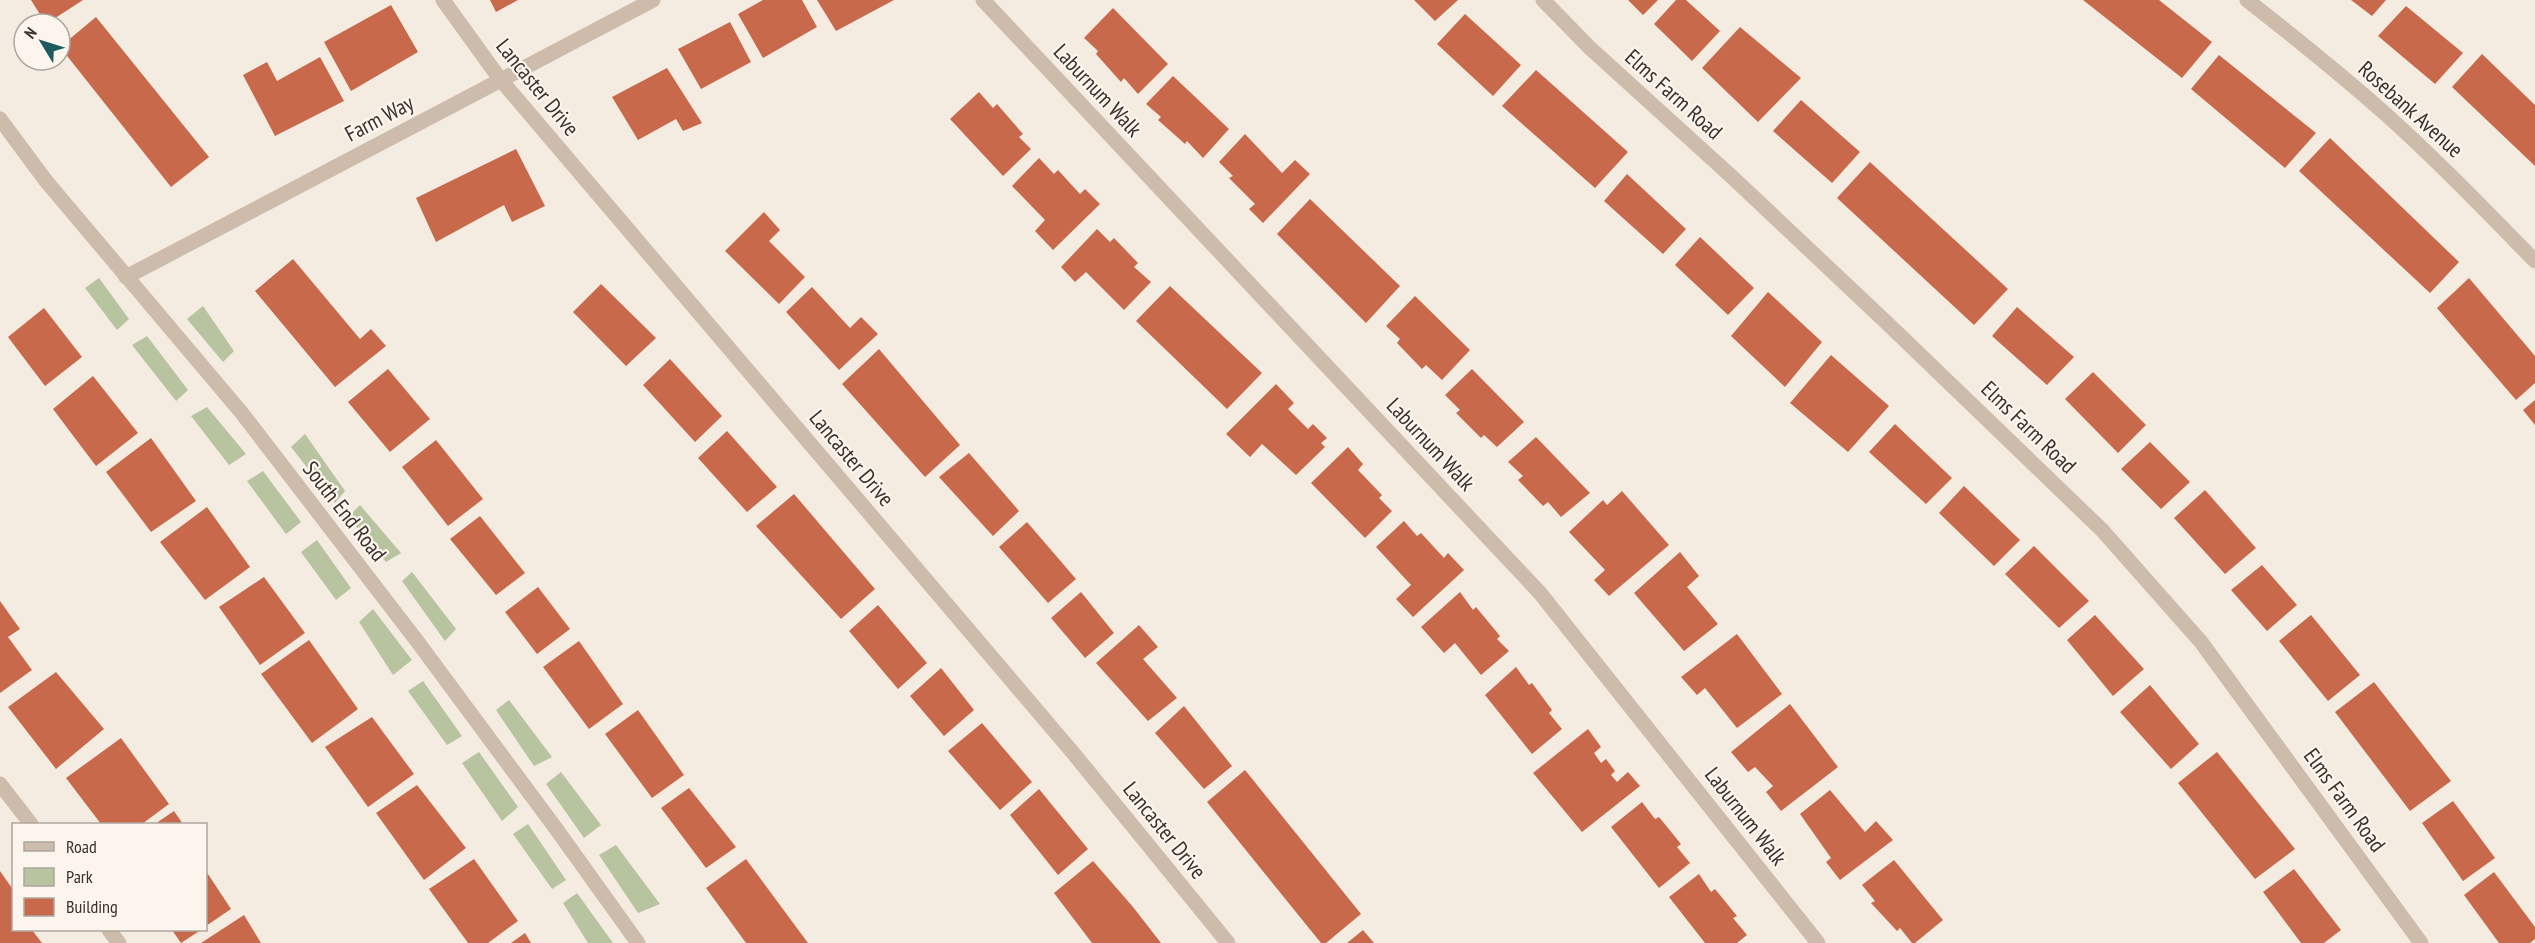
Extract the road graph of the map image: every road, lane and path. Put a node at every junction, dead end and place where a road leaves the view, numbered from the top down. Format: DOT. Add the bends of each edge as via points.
graph roads {
  1 [pos="443,0"];
  2 [pos="653,0"];
  3 [pos="983,0"];
  4 [pos="1543,0"];
  5 [pos="2247,0"];
  6 [pos="500,79"];
  7 [pos="0,119"];
  8 [pos="2535,261"];
  9 [pos="126,277"];
  10 [pos="0,784"];
  11 [pos="29,823"];
  12 [pos="110,931"];
  13 [pos="119,943"];
  14 [pos="638,943"];
  15 [pos="1228,943"];
  16 [pos="1818,943"];
  17 [pos="2421,943"];
  1 -- 6 [label="street, Lancaster Drive"];
  2 -- 6 [label="street, Farm Way"];
  3 -- 16 [label="street, Laburnum Walk" via="1540,593"];
  4 -- 17 [label="street, Elms Farm Road" via="2102,530 2201,642"];
  5 -- 8 [label="street, Rosebank Avenue" via="2383,111"];
  6 -- 9 [label="street, Farm Way"];
  6 -- 15 [label="street, Lancaster Drive" via="1074,754"];
  7 -- 9 [label="street, South End Road"];
  9 -- 14 [label="street, South End Road" via="241,412 417,641"];
  10 -- 11 [label="street"];
  12 -- 13 [label="street"];
}
